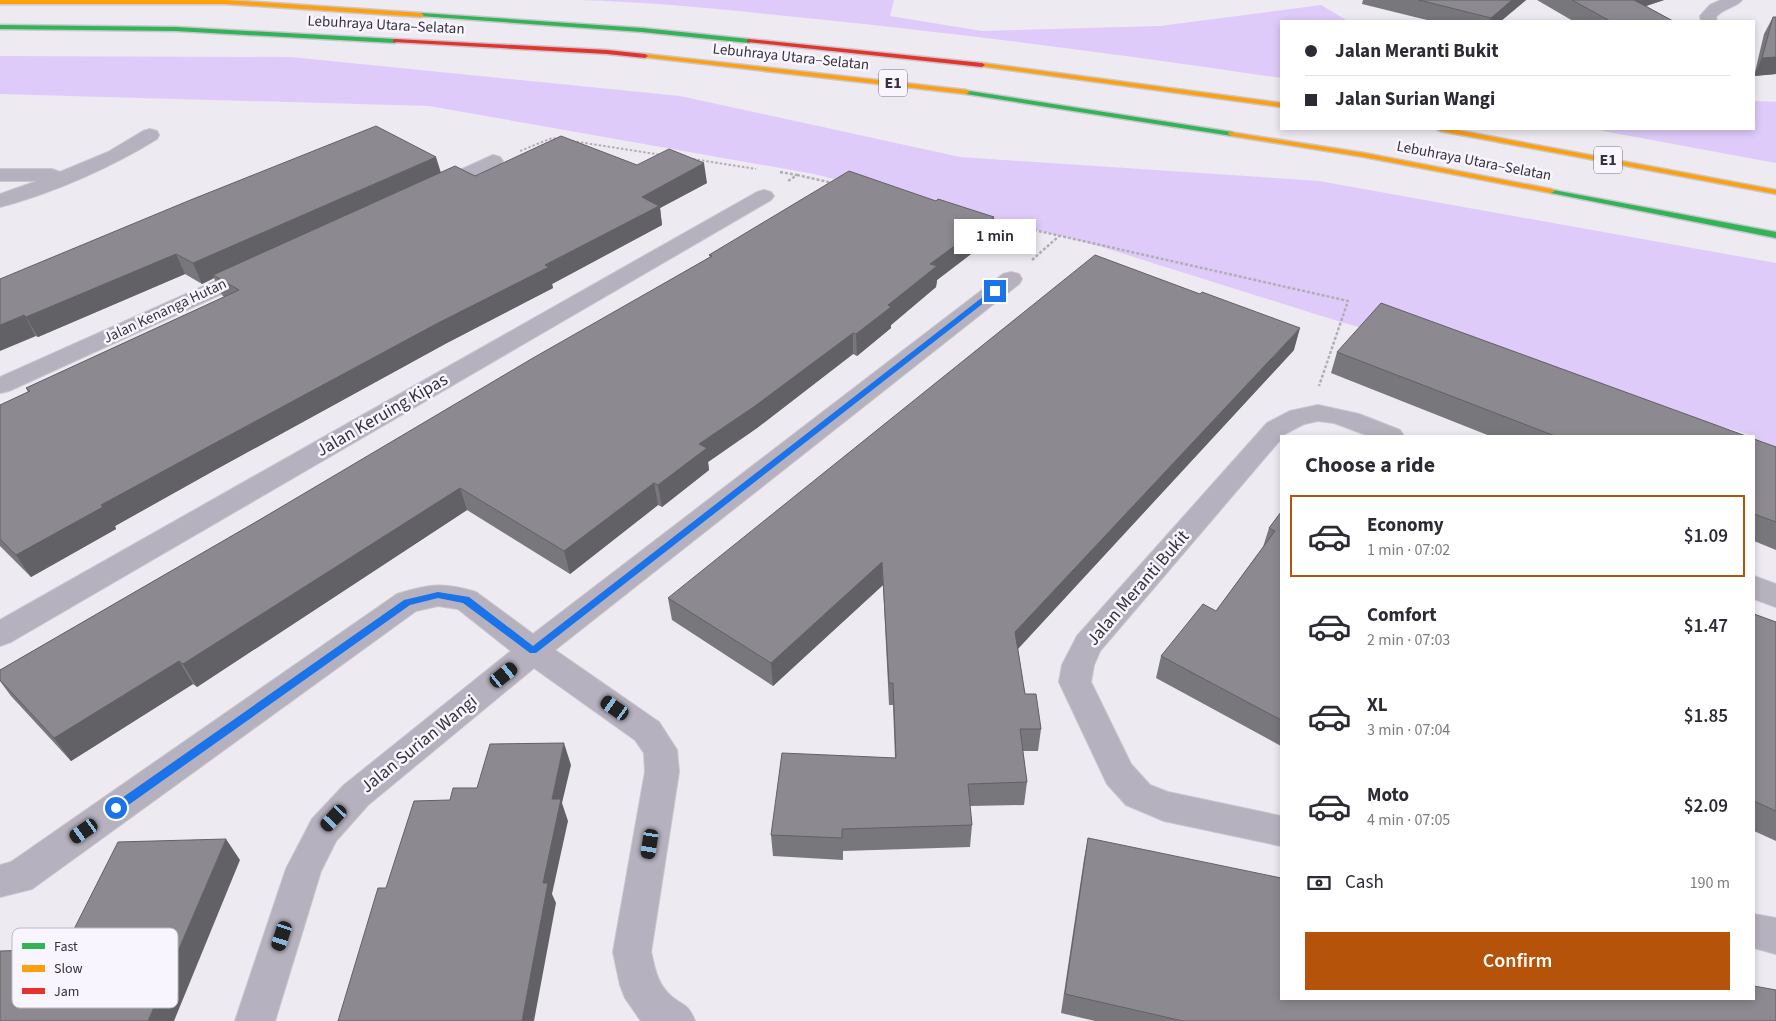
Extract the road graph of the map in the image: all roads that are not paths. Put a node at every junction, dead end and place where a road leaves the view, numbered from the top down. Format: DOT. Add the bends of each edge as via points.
graph roads {
  1 [pos="1734,0"];
  2 [pos="0,2"];
  3 [pos="1709,20"];
  4 [pos="0,27"];
  5 [pos="1280,105"];
  6 [pos="1445,130"];
  7 [pos="150,135"];
  8 [pos="493,161"];
  9 [pos="0,175"];
  10 [pos="73,175"];
  11 [pos="1776,192"];
  12 [pos="764,196"];
  13 [pos="413,198"];
  14 [pos="0,201"];
  15 [pos="1776,235"];
  16 [pos="269,264"];
  17 [pos="1011,279"];
  18 [pos="0,386"];
  19 [pos="1388,435"];
  20 [pos="1755,587"];
  21 [pos="1776,596"];
  22 [pos="0,634"];
  23 [pos="533,651"];
  24 [pos="1280,831"];
  25 [pos="0,881"];
  26 [pos="1755,931"];
  27 [pos="1776,936"];
  28 [pos="255,1021"];
  29 [pos="675,1021"];
  1 -- 3 [label="street" via="1715,8 1708,16"];
  2 -- 5 [label="highway, Lebuhraya Utara–Selatan / E1" via="226,2 642,30 954,61"];
  4 -- 15 [label="highway, Lebuhraya Utara–Selatan / E1" via="176,28 607,52 949,89 1364,155"];
  6 -- 11 [label="highway, Lebuhraya Utara–Selatan / E1"];
  7 -- 10 [label="street" via="126,151"];
  8 -- 13 [label="street"];
  9 -- 10 [label="street"];
  10 -- 14 [label="street"];
  12 -- 22 [label="street, Jalan Keruing Kipas"];
  16 -- 18 [label="street, Jalan Kenanga Hutan"];
  17 -- 23 [label="street, Jalan Surian Wangi"];
  19 -- 24 [label="street, Jalan Meranti Bukit" via="1333,414 1310,413 1276,429 1088,644 1078,664 1075,682 1118,774 1138,795 1164,806"];
  20 -- 21 [label="street"];
  23 -- 25 [label="street" via="466,600 438,595 407,602 19,877"];
  23 -- 28 [label="street, Jalan Surian Wangi" via="356,795 324,830 304,869"];
  23 -- 29 [label="street" via="647,731 660,750 662,772 632,952 639,985 656,1009"];
  26 -- 27 [label="street"];
}
